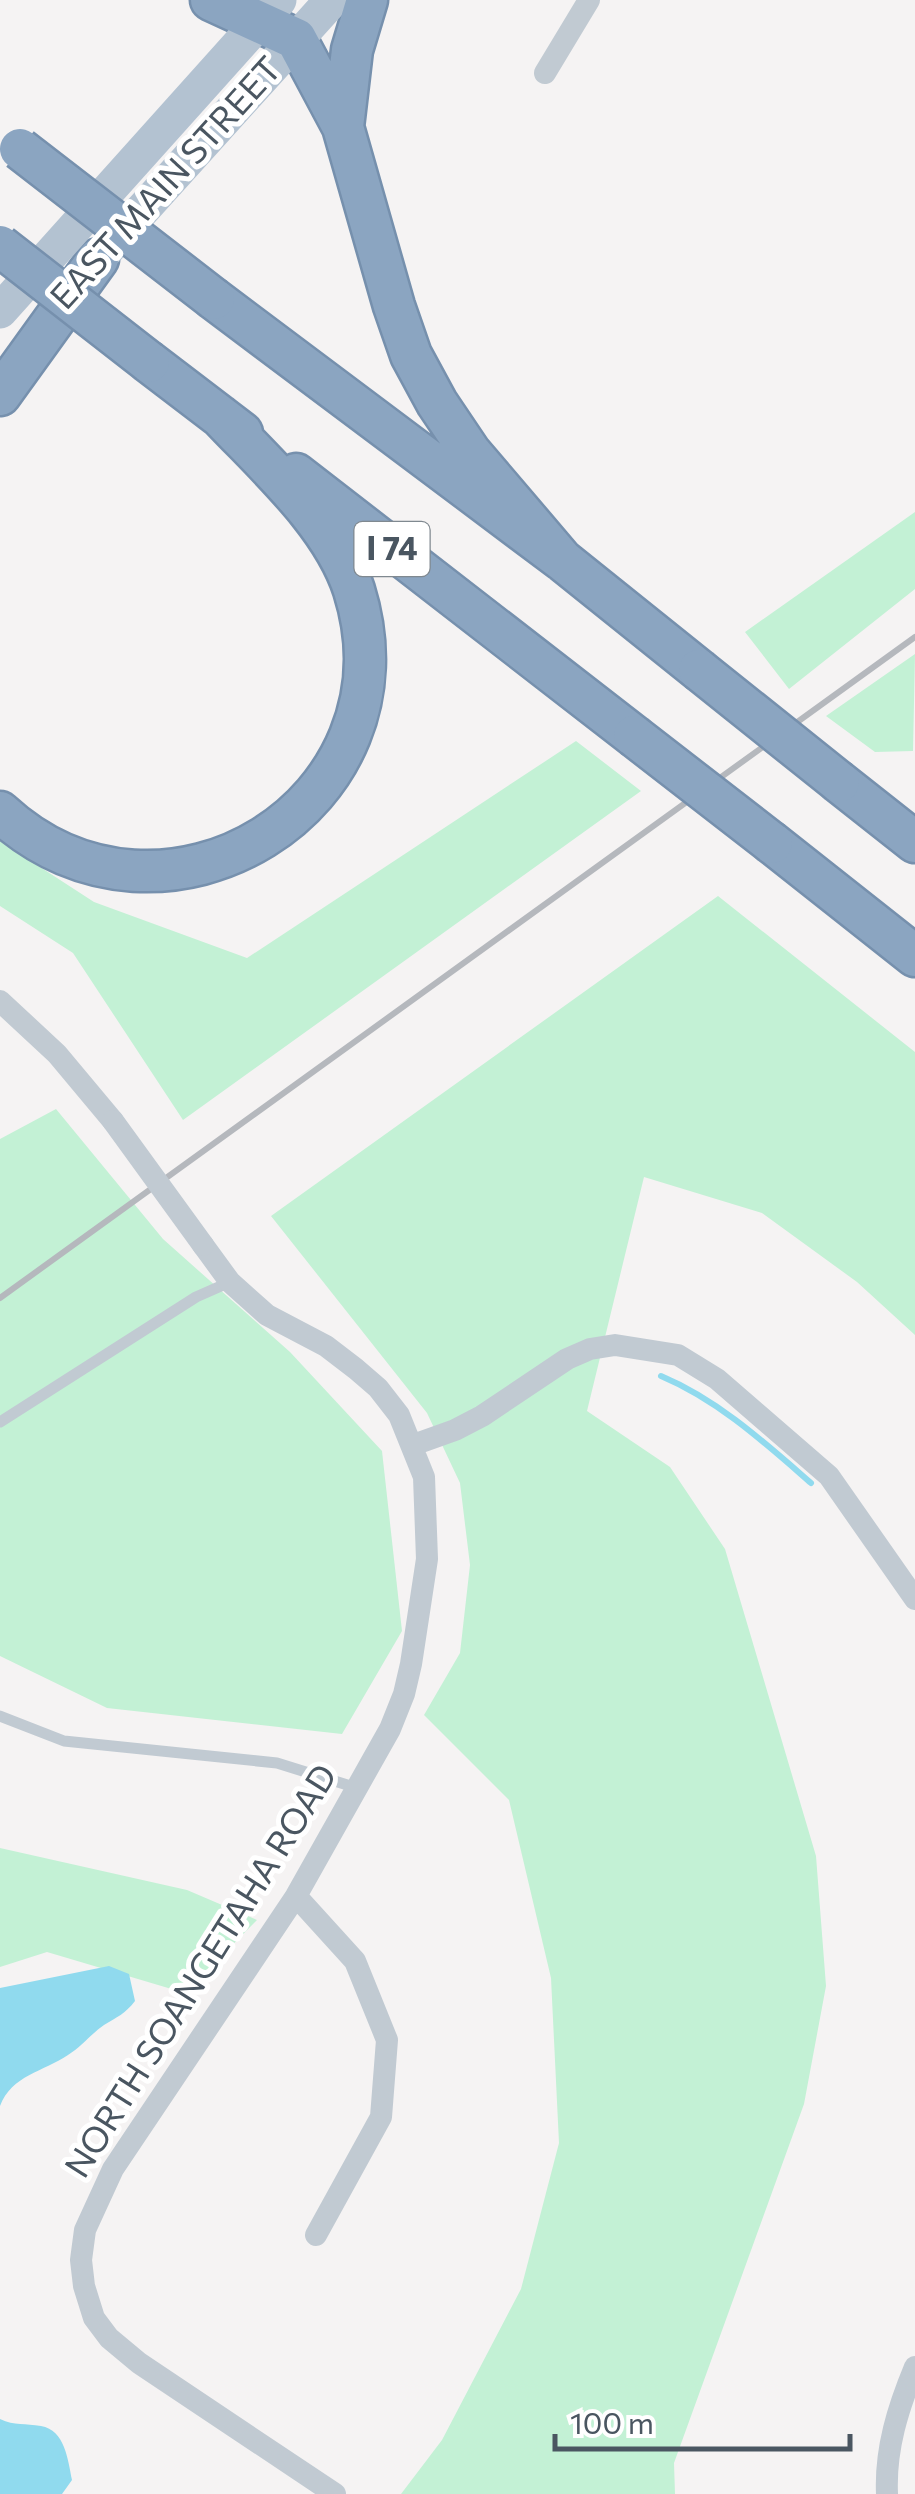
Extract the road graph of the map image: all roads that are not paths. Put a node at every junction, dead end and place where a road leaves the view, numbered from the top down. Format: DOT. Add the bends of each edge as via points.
graph roads {
  1 [pos="212,0"];
  2 [pos="332,0"];
  3 [pos="367,0"];
  4 [pos="589,0"];
  5 [pos="269,11"];
  6 [pos="296,39"];
  7 [pos="545,73"];
  8 [pos="343,126"];
  9 [pos="10,142"];
  10 [pos="0,246"];
  11 [pos="98,259"];
  12 [pos="0,311"];
  13 [pos="0,367"];
  14 [pos="0,396"];
  15 [pos="220,416"];
  16 [pos="562,560"];
  17 [pos="0,812"];
  18 [pos="915,842"];
  19 [pos="915,956"];
  20 [pos="0,1001"];
  21 [pos="230,1282"];
  22 [pos="0,1422"];
  23 [pos="413,1444"];
  24 [pos="915,1599"];
  25 [pos="0,1716"];
  26 [pos="357,1788"];
  27 [pos="296,1896"];
  28 [pos="316,2234"];
  29 [pos="915,2367"];
  30 [pos="335,2494"];
  31 [pos="887,2494"];
  1 -- 5 [label="highway"];
  2 -- 6 [label="main road, EAST MAIN STREET"];
  3 -- 8 [label="highway" via="352,50"];
  4 -- 7 [label="street"];
  5 -- 6 [label="highway"];
  5 -- 12 [label="main road, EAST MAIN STREET"];
  6 -- 8 [label="highway"];
  6 -- 11 [label="main road, EAST MAIN STREET"];
  8 -- 16 [label="highway" via="412,355 470,452"];
  9 -- 16 [label="highway, I 74, bridge"];
  10 -- 15 [label="highway, I 74, bridge"];
  11 -- 13 [label="main road, EAST MAIN STREET"];
  11 -- 14 [label="highway"];
  15 -- 17 [label="highway" via="304,506 353,585 366,661 354,726 340,759 301,810 262,842 187,868 122,869 76,859 44,846"];
  15 -- 19 [label="highway, I 74, bridge"];
  16 -- 18 [label="highway, I 74, bridge"];
  20 -- 21 [label="street, NORTH SOANGETAHA ROAD, bridge" via="57,1054 113,1122"];
  21 -- 22 [label="lane"];
  21 -- 23 [label="street, NORTH SOANGETAHA ROAD" via="267,1315 326,1346 378,1388"];
  23 -- 24 [label="street" via="482,1416 590,1349 615,1345 678,1355 718,1379 829,1476"];
  23 -- 26 [label="street, NORTH SOANGETAHA ROAD" via="428,1512 423,1599 404,1694"];
  25 -- 26 [label="lane" via="64,1742 276,1763"];
  26 -- 27 [label="street, NORTH SOANGETAHA ROAD"];
  27 -- 28 [label="street" via="355,1961 387,2040 380,2117"];
  27 -- 30 [label="street, NORTH SOANGETAHA ROAD" via="114,2169 85,2230 81,2260 94,2318 110,2338"];
  29 -- 31 [label="street" via="890,2442"];
}
